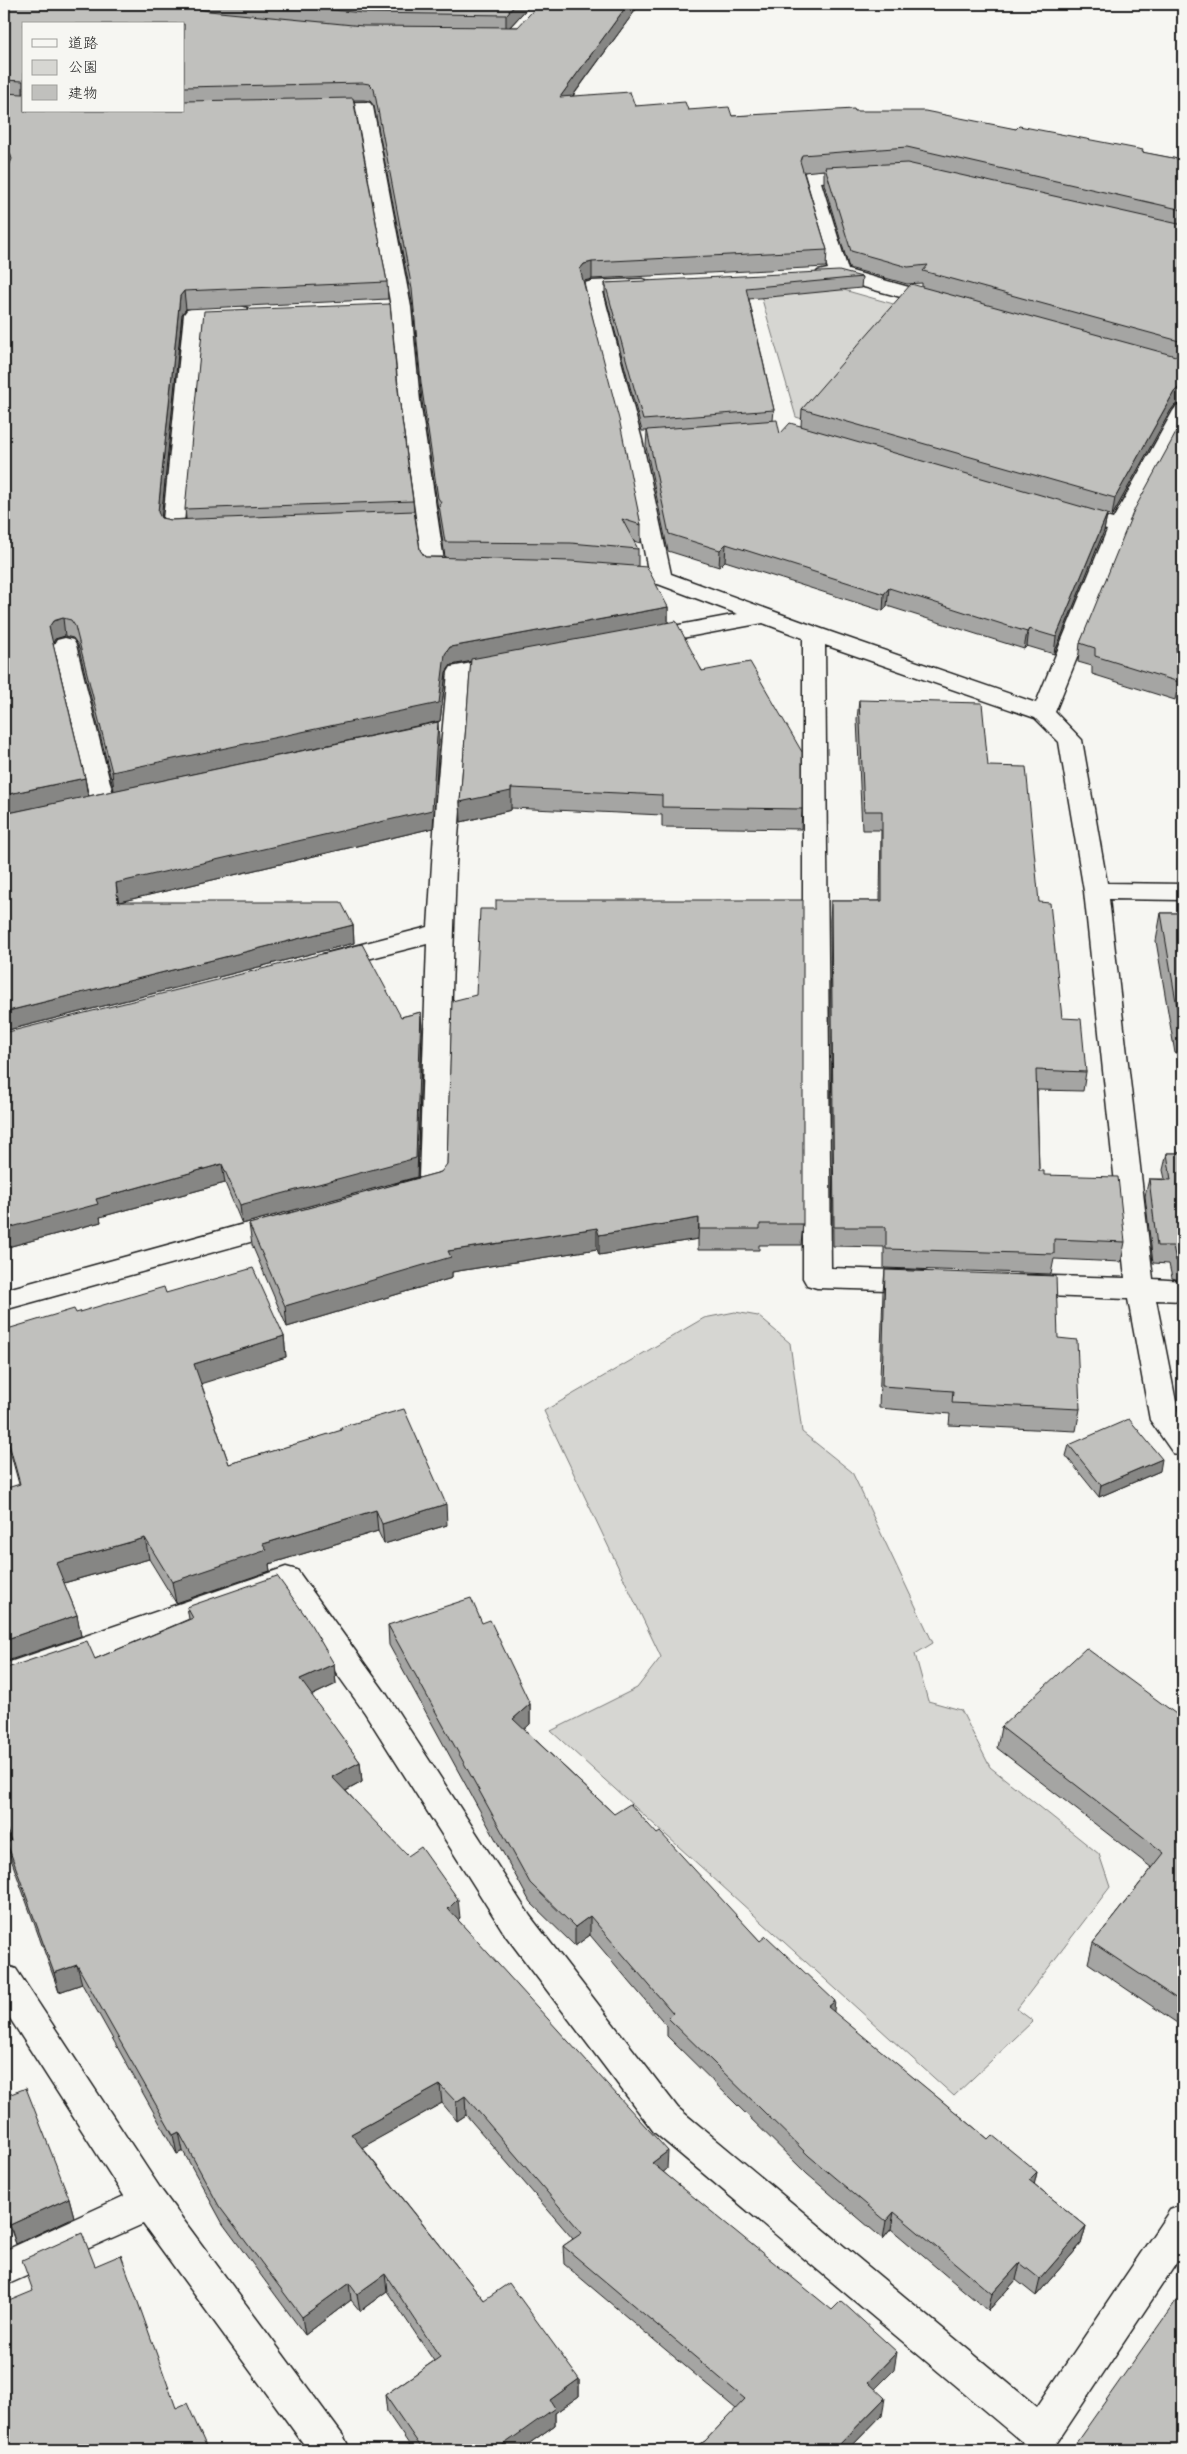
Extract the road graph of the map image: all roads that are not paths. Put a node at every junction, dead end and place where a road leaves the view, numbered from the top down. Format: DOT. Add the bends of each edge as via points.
graph roads {
  1 [pos="304,108"];
  2 [pos="877,174"];
  3 [pos="839,274"];
  4 [pos="810,276"];
  5 [pos="661,284"];
  6 [pos="964,308"];
  7 [pos="263,312"];
  8 [pos="1183,411"];
  9 [pos="1054,508"];
  10 [pos="1119,527"];
  11 [pos="222,528"];
  12 [pos="483,569"];
  13 [pos="597,573"];
  14 [pos="661,578"];
  15 [pos="764,616"];
  16 [pos="814,634"];
  17 [pos="626,641"];
  18 [pos="65,645"];
  19 [pos="528,660"];
  20 [pos="1043,713"];
  21 [pos="104,803"];
  22 [pos="1096,891"];
  23 [pos="1183,892"];
  24 [pos="439,934"];
  25 [pos="314,965"];
  26 [pos="386,1196"];
  27 [pos="312,1216"];
  28 [pos="945,1282"];
  29 [pos="994,1284"];
  30 [pos="1140,1290"];
  31 [pos="1183,1291"];
  32 [pos="4,1300"];
  33 [pos="1183,1445"];
  34 [pos="4,1677"];
  35 [pos="4,1980"];
  36 [pos="149,2203"];
  37 [pos="1183,2222"];
  38 [pos="4,2269"];
  39 [pos="332,2450"];
  1 -- 12 [label="street" via="364,107 392,307 410,401 419,520 434,568"];
  2 -- 3 [label="street" via="810,178"];
  3 -- 4 [label="street"];
  3 -- 6 [label="street"];
  5 -- 14 [label="street" via="592,288 642,439"];
  7 -- 11 [label="street" via="194,314 173,530"];
  8 -- 10 [label="street"];
  9 -- 10 [label="street"];
  10 -- 20 [label="street"];
  13 -- 14 [label="street"];
  14 -- 15 [label="street"];
  15 -- 16 [label="street"];
  15 -- 17 [label="street"];
  16 -- 20 [label="street"];
  16 -- 28 [label="street" via="817,1278"];
  18 -- 21 [label="street"];
  19 -- 24 [label="street" via="459,672 443,730"];
  20 -- 22 [label="street" via="1070,740"];
  22 -- 23 [label="street"];
  22 -- 30 [label="street"];
  24 -- 25 [label="street"];
  24 -- 26 [label="street" via="432,1184"];
  27 -- 32 [label="street"];
  29 -- 30 [label="street"];
  30 -- 31 [label="street"];
  30 -- 33 [label="street" via="1165,1420"];
  34 -- 37 [label="street" via="286,1579 376,1704 518,1926 666,2120 1041,2434"];
  35 -- 36 [label="street"];
  36 -- 38 [label="street"];
  36 -- 39 [label="street"];
}
